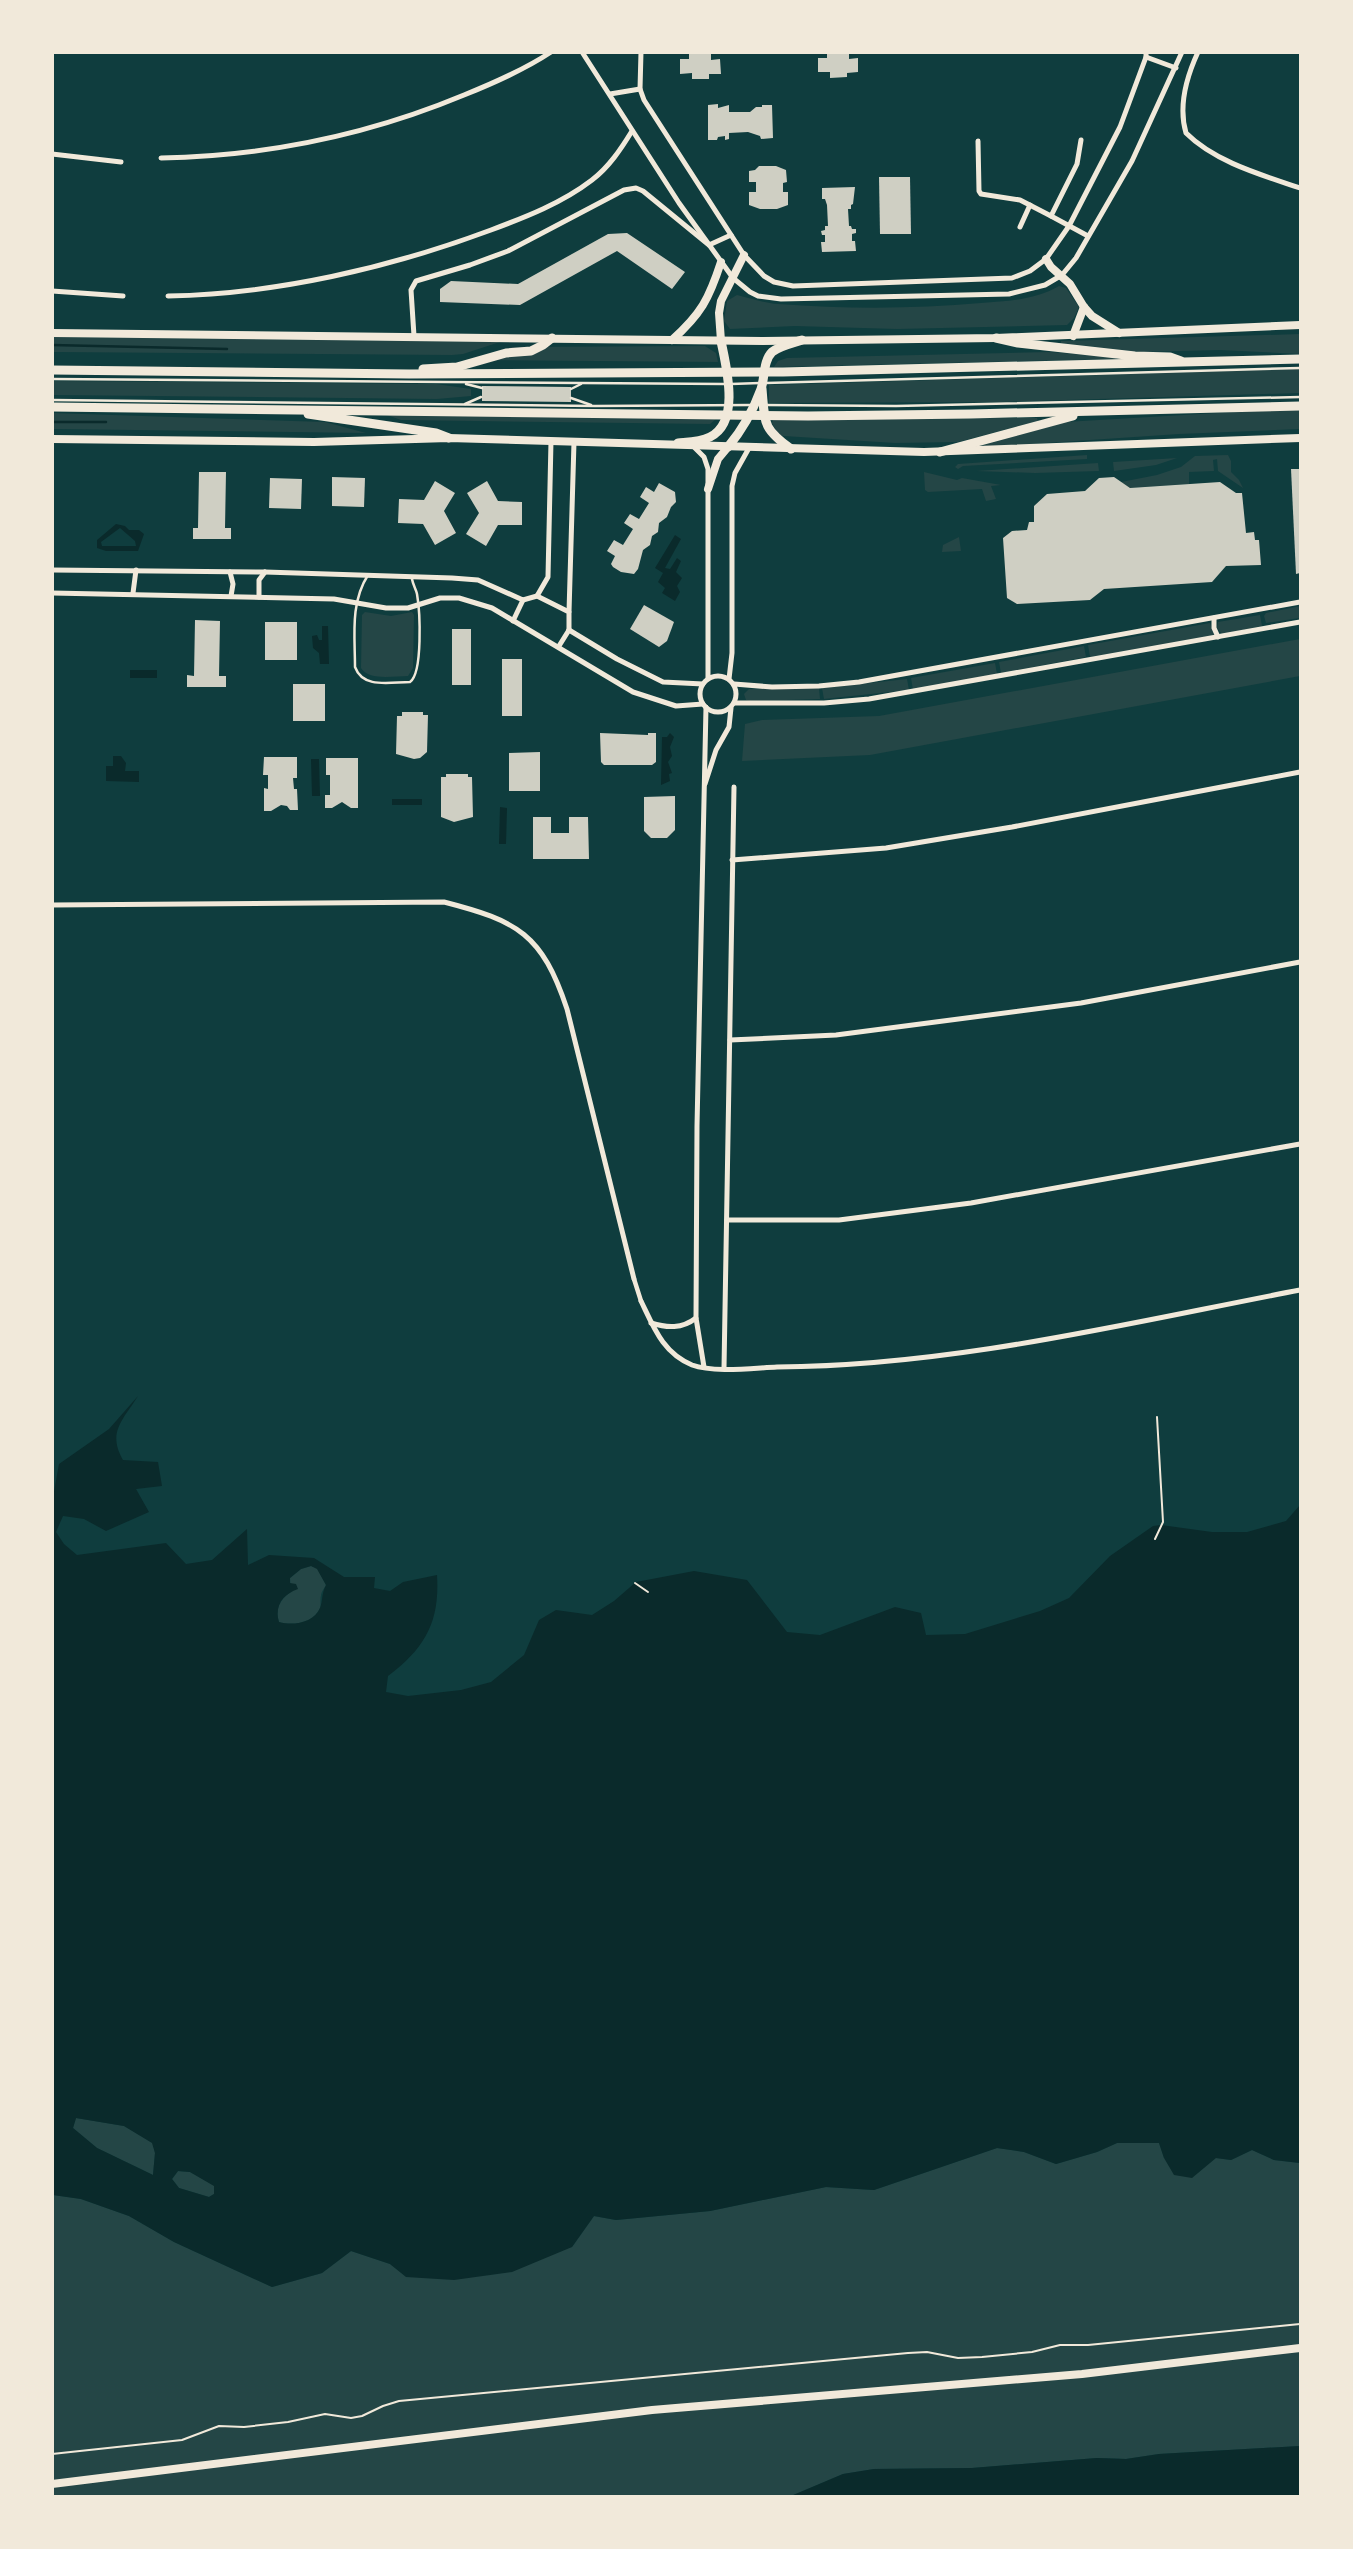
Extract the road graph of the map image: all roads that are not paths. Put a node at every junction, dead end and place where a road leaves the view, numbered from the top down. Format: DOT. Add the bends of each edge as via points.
graph roads {
  1 [pos="551,52"];
  2 [pos="582,52"];
  3 [pos="641,52"];
  4 [pos="1182,52"];
  5 [pos="1198,52"];
  6 [pos="1146,55"];
  7 [pos="1175,68"];
  8 [pos="640,89"];
  9 [pos="610,94"];
  10 [pos="632,131"];
  11 [pos="1081,140"];
  12 [pos="978,141"];
  13 [pos="52,154"];
  14 [pos="161,158"];
  15 [pos="121,162"];
  16 [pos="1300,188"];
  17 [pos="1030,205"];
  18 [pos="1051,216"];
  19 [pos="1069,226"];
  20 [pos="1020,228"];
  21 [pos="731,235"];
  22 [pos="1088,236"];
  23 [pos="709,245"];
  24 [pos="744,255"];
  25 [pos="1046,259"];
  26 [pos="721,262"];
  27 [pos="1062,275"];
  28 [pos="733,278"];
  29 [pos="52,291"];
  30 [pos="123,296"];
  31 [pos="167,296"];
  32 [pos="1084,307"];
  33 [pos="1300,326"];
  34 [pos="52,332"];
  35 [pos="1119,333"];
  36 [pos="414,336"];
  37 [pos="1073,336"];
  38 [pos="552,338"];
  39 [pos="996,338"];
  40 [pos="672,340"];
  41 [pos="803,340"];
  42 [pos="721,341"];
  43 [pos="1300,359"];
  44 [pos="1186,363"];
  45 [pos="1300,368"];
  46 [pos="52,370"];
  47 [pos="765,372"];
  48 [pos="728,373"];
  49 [pos="409,374"];
  50 [pos="52,379"];
  51 [pos="459,382"];
  52 [pos="584,382"];
  53 [pos="729,384"];
  54 [pos="762,385"];
  55 [pos="482,388"];
  56 [pos="571,389"];
  57 [pos="481,397"];
  58 [pos="1300,397"];
  59 [pos="571,398"];
  60 [pos="52,400"];
  61 [pos="462,405"];
  62 [pos="595,406"];
  63 [pos="1300,406"];
  64 [pos="52,407"];
  65 [pos="728,409"];
  66 [pos="758,409"];
  67 [pos="300,411"];
  68 [pos="1087,412"];
  69 [pos="449,438"];
  70 [pos="1300,438"];
  71 [pos="52,439"];
  72 [pos="551,441"];
  73 [pos="574,442"];
  74 [pos="678,443"];
  75 [pos="693,446"];
  76 [pos="728,447"];
  77 [pos="749,447"];
  78 [pos="790,449"];
  79 [pos="940,452"];
  80 [pos="708,489"];
  81 [pos="52,570"];
  82 [pos="136,570"];
  83 [pos="230,572"];
  84 [pos="265,572"];
  85 [pos="368,575"];
  86 [pos="411,576"];
  87 [pos="52,593"];
  88 [pos="133,593"];
  89 [pos="231,596"];
  90 [pos="537,596"];
  91 [pos="259,597"];
  92 [pos="523,600"];
  93 [pos="1300,602"];
  94 [pos="355,603"];
  95 [pos="418,606"];
  96 [pos="569,612"];
  97 [pos="1214,618"];
  98 [pos="513,621"];
  99 [pos="1300,622"];
  100 [pos="569,630"];
  101 [pos="1218,637"];
  102 [pos="559,646"];
  103 [pos="706,681"];
  104 [pos="732,682"];
  105 [pos="733,705"];
  106 [pos="705,706"];
  107 [pos="1300,772"];
  108 [pos="734,787"];
  109 [pos="703,790"];
  110 [pos="732,860"];
  111 [pos="52,905"];
  112 [pos="1300,962"];
  113 [pos="730,1040"];
  114 [pos="1300,1144"];
  115 [pos="727,1220"];
  116 [pos="634,1279"];
  117 [pos="1300,1290"];
  118 [pos="641,1301"];
  119 [pos="696,1318"];
  120 [pos="651,1323"];
  121 [pos="704,1367"];
  122 [pos="724,1368"];
  123 [pos="1300,2348"];
  124 [pos="52,2484"];
  1 -- 14 [label="street" via="480,89 401,119 307,144 222,156"];
  2 -- 9 [label="street"];
  3 -- 8 [label="street"];
  4 -- 7 [label="street"];
  5 -- 16 [label="street" via="1189,71 1182,111 1186,133 1232,163"];
  6 -- 7 [label="street"];
  6 -- 19 [label="street" via="1120,127"];
  7 -- 22 [label="street" via="1132,161"];
  8 -- 9 [label="street"];
  8 -- 21 [label="street"];
  9 -- 10 [label="street"];
  10 -- 23 [label="street"];
  10 -- 31 [label="street" via="606,168 579,189 472,237 343,273 244,291"];
  11 -- 18 [label="street" via="1077,164"];
  12 -- 17 [label="street" via="981,194"];
  13 -- 15 [label="street"];
  17 -- 18 [label="street"];
  17 -- 20 [label="street"];
  18 -- 19 [label="street"];
  19 -- 22 [label="street"];
  19 -- 25 [label="street"];
  21 -- 23 [label="street"];
  21 -- 24 [label="street"];
  22 -- 27 [label="street"];
  23 -- 26 [label="street"];
  23 -- 36 [label="street" via="643,191 631,188 509,251 416,281 411,290"];
  24 -- 25 [label="street" via="774,282 793,286 1012,278"];
  24 -- 28 [label="main road"];
  25 -- 27 [label="main road"];
  26 -- 28 [label="street"];
  26 -- 40 [label="main road" via="703,307"];
  27 -- 28 [label="street" via="1028,291 973,296 768,299"];
  27 -- 32 [label="main road"];
  28 -- 42 [label="main road" via="719,313"];
  29 -- 30 [label="street"];
  32 -- 35 [label="main road"];
  32 -- 37 [label="main road"];
  33 -- 35 [label="main road"];
  34 -- 36 [label="main road"];
  35 -- 37 [label="main road"];
  36 -- 38 [label="main road"];
  37 -- 39 [label="main road"];
  38 -- 40 [label="main road"];
  38 -- 49 [label="highway" via="531,351"];
  39 -- 41 [label="main road"];
  39 -- 44 [label="highway" via="1170,357"];
  40 -- 42 [label="main road"];
  41 -- 42 [label="main road"];
  41 -- 47 [label="highway" via="772,352"];
  42 -- 48 [label="highway"];
  43 -- 44 [label="highway"];
  44 -- 47 [label="highway"];
  45 -- 54 [label="lane"];
  46 -- 49 [label="highway"];
  47 -- 48 [label="highway"];
  47 -- 54 [label="highway"];
  48 -- 49 [label="highway"];
  48 -- 53 [label="highway"];
  50 -- 51 [label="lane"];
  51 -- 52 [label="lane"];
  51 -- 55 [label="lane"];
  52 -- 53 [label="lane"];
  52 -- 56 [label="lane"];
  53 -- 54 [label="lane"];
  53 -- 65 [label="highway"];
  54 -- 66 [label="highway"];
  57 -- 61 [label="lane"];
  58 -- 66 [label="lane"];
  59 -- 62 [label="lane"];
  60 -- 61 [label="lane"];
  61 -- 62 [label="lane"];
  62 -- 65 [label="lane"];
  63 -- 68 [label="highway"];
  64 -- 67 [label="highway"];
  65 -- 66 [label="highway"];
  65 -- 67 [label="highway"];
  65 -- 74 [label="highway" via="722,428 709,437"];
  66 -- 68 [label="highway"];
  66 -- 76 [label="highway"];
  66 -- 78 [label="highway" via="769,431"];
  67 -- 69 [label="highway"];
  68 -- 79 [label="highway"];
  69 -- 71 [label="main road" via="314,442"];
  69 -- 72 [label="main road"];
  70 -- 79 [label="main road"];
  72 -- 73 [label="main road"];
  72 -- 90 [label="street" via="548,577"];
  73 -- 74 [label="main road"];
  73 -- 96 [label="street"];
  74 -- 75 [label="main road"];
  75 -- 76 [label="main road"];
  75 -- 80 [label="street" via="707,461"];
  76 -- 77 [label="main road"];
  76 -- 80 [label="main road" via="718,459"];
  77 -- 78 [label="main road"];
  77 -- 104 [label="street" via="732,486"];
  78 -- 79 [label="main road"];
  80 -- 103 [label="street"];
  81 -- 82 [label="street"];
  82 -- 83 [label="street"];
  82 -- 88 [label="street"];
  83 -- 84 [label="street"];
  83 -- 89 [label="street"];
  84 -- 85 [label="street"];
  84 -- 91 [label="street" via="258,584"];
  85 -- 86 [label="street"];
  85 -- 94 [label="lane"];
  86 -- 92 [label="street" via="478,580"];
  86 -- 95 [label="lane"];
  87 -- 88 [label="street"];
  88 -- 89 [label="street"];
  89 -- 91 [label="street"];
  90 -- 92 [label="street"];
  90 -- 96 [label="street"];
  91 -- 94 [label="street"];
  92 -- 98 [label="street"];
  93 -- 97 [label="street"];
  94 -- 95 [label="street" via="386,608"];
  94 -- 95 [label="lane" via="355,667 366,682 415,679"];
  95 -- 98 [label="street" via="440,598 459,598 481,603"];
  96 -- 100 [label="street"];
  97 -- 101 [label="street"];
  97 -- 104 [label="street" via="859,682 796,687"];
  98 -- 102 [label="street"];
  99 -- 101 [label="street"];
  100 -- 102 [label="street"];
  100 -- 103 [label="street" via="654,678 679,684"];
  101 -- 105 [label="street" via="869,699"];
  102 -- 106 [label="street" via="633,692 676,706"];
  103 -- 104 [label="street" via="719,676"];
  103 -- 106 [label="street" via="700,692"];
  104 -- 105 [label="street" via="737,693"];
  105 -- 106 [label="street" via="718,712"];
  105 -- 109 [label="street" via="729,727"];
  106 -- 109 [label="street"];
  107 -- 110 [label="street" via="886,848"];
  108 -- 110 [label="street"];
  109 -- 119 [label="street"];
  110 -- 113 [label="street"];
  111 -- 116 [label="street" via="444,902 488,914 519,930 537,947 560,987"];
  112 -- 113 [label="street" via="1081,1003 836,1035"];
  113 -- 115 [label="street"];
  114 -- 115 [label="street" via="945,1206 839,1220"];
  115 -- 122 [label="street"];
  116 -- 118 [label="street"];
  117 -- 122 [label="street" via="949,1355 812,1367"];
  118 -- 120 [label="street"];
  119 -- 120 [label="street" via="673,1327"];
  119 -- 121 [label="street"];
  120 -- 121 [label="street" via="666,1348 686,1362"];
  121 -- 122 [label="street"];
  123 -- 124 [label="main road" via="1064,2375 676,2408"];
}
